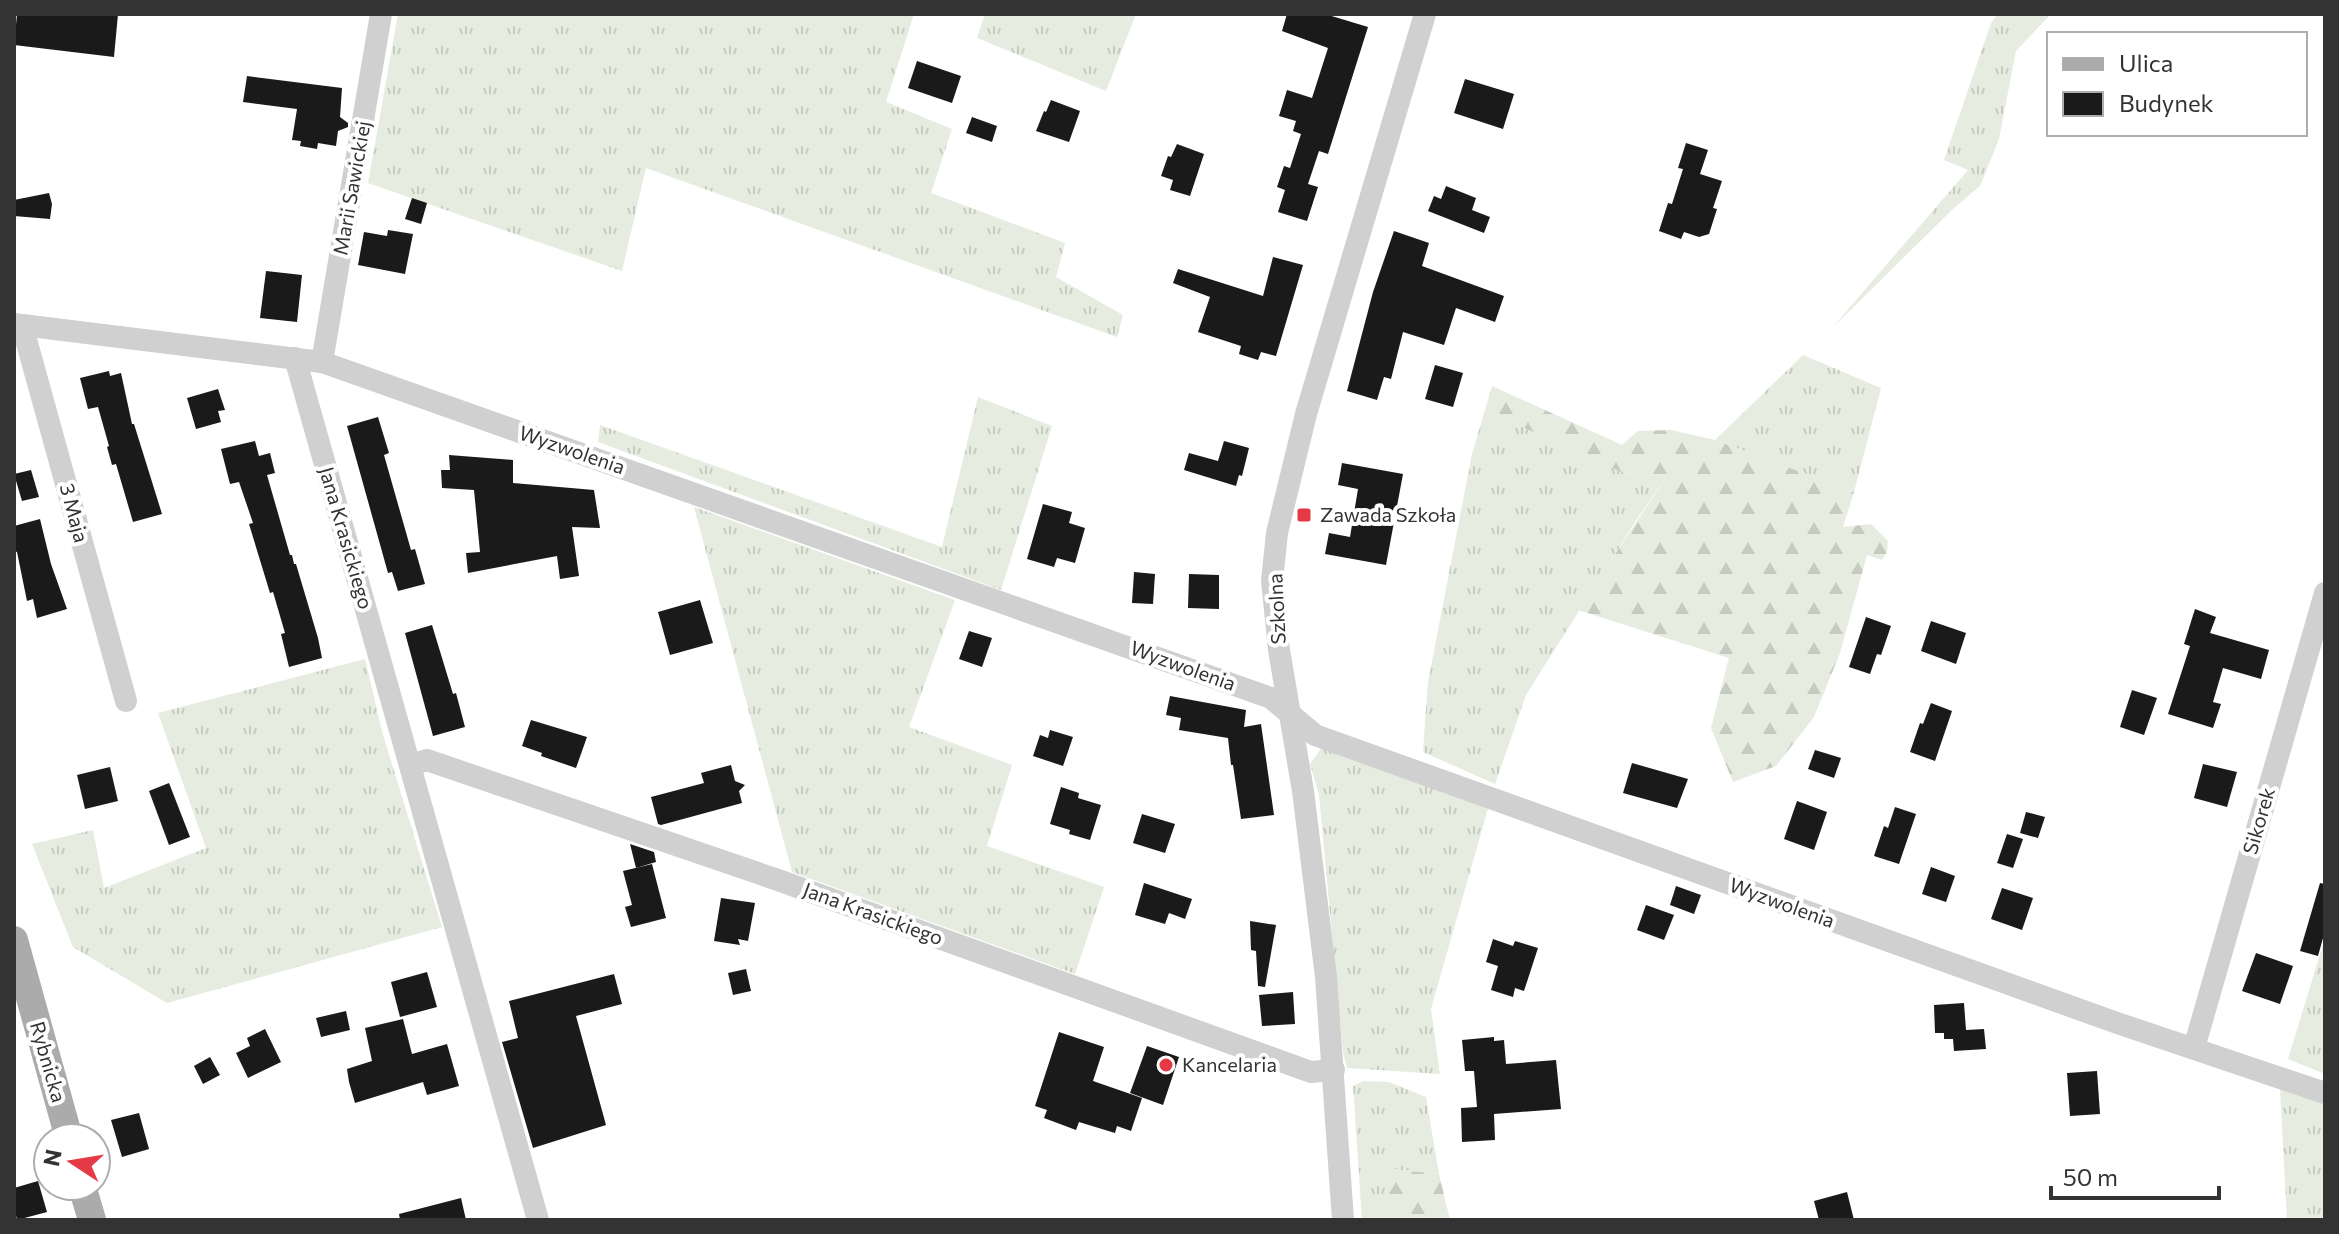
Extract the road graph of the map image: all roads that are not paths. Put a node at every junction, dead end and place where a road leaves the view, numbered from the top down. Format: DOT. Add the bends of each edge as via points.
graph roads {
  1 [pos="381,14"];
  2 [pos="1425,14"];
  3 [pos="18,325"];
  4 [pos="295,358"];
  5 [pos="322,362"];
  6 [pos="2325,593"];
  7 [pos="126,701"];
  8 [pos="1290,715"];
  9 [pos="411,765"];
  10 [pos="14,940"];
  11 [pos="2194,1048"];
  12 [pos="1334,1070"];
  13 [pos="2325,1093"];
  14 [pos="65,1122"];
  15 [pos="538,1220"];
  16 [pos="1343,1220"];
  1 -- 5 [label="street, Marii Sawickiej"];
  2 -- 8 [label="street, Szkolna" via="1306,414 1277,533 1272,581"];
  3 -- 4 [label="street, Wyzwolenia"];
  3 -- 7 [label="street, 3 Maja"];
  4 -- 5 [label="street, Wyzwolenia"];
  4 -- 9 [label="street, Jana Krasickiego"];
  5 -- 8 [label="street, Wyzwolenia" via="1271,698"];
  6 -- 11 [label="street, Sikorek"];
  8 -- 11 [label="street, Wyzwolenia" via="1315,735"];
  8 -- 12 [label="street, Szkolna"];
  9 -- 12 [label="street, Jana Krasickiego" via="427,760 1311,1072"];
  9 -- 15 [label="street, Jana Krasickiego"];
  10 -- 14 [label="main road, Rybnicka"];
  11 -- 13 [label="street, Wyzwolenia"];
  12 -- 16 [label="street, Szkolna"];
}
